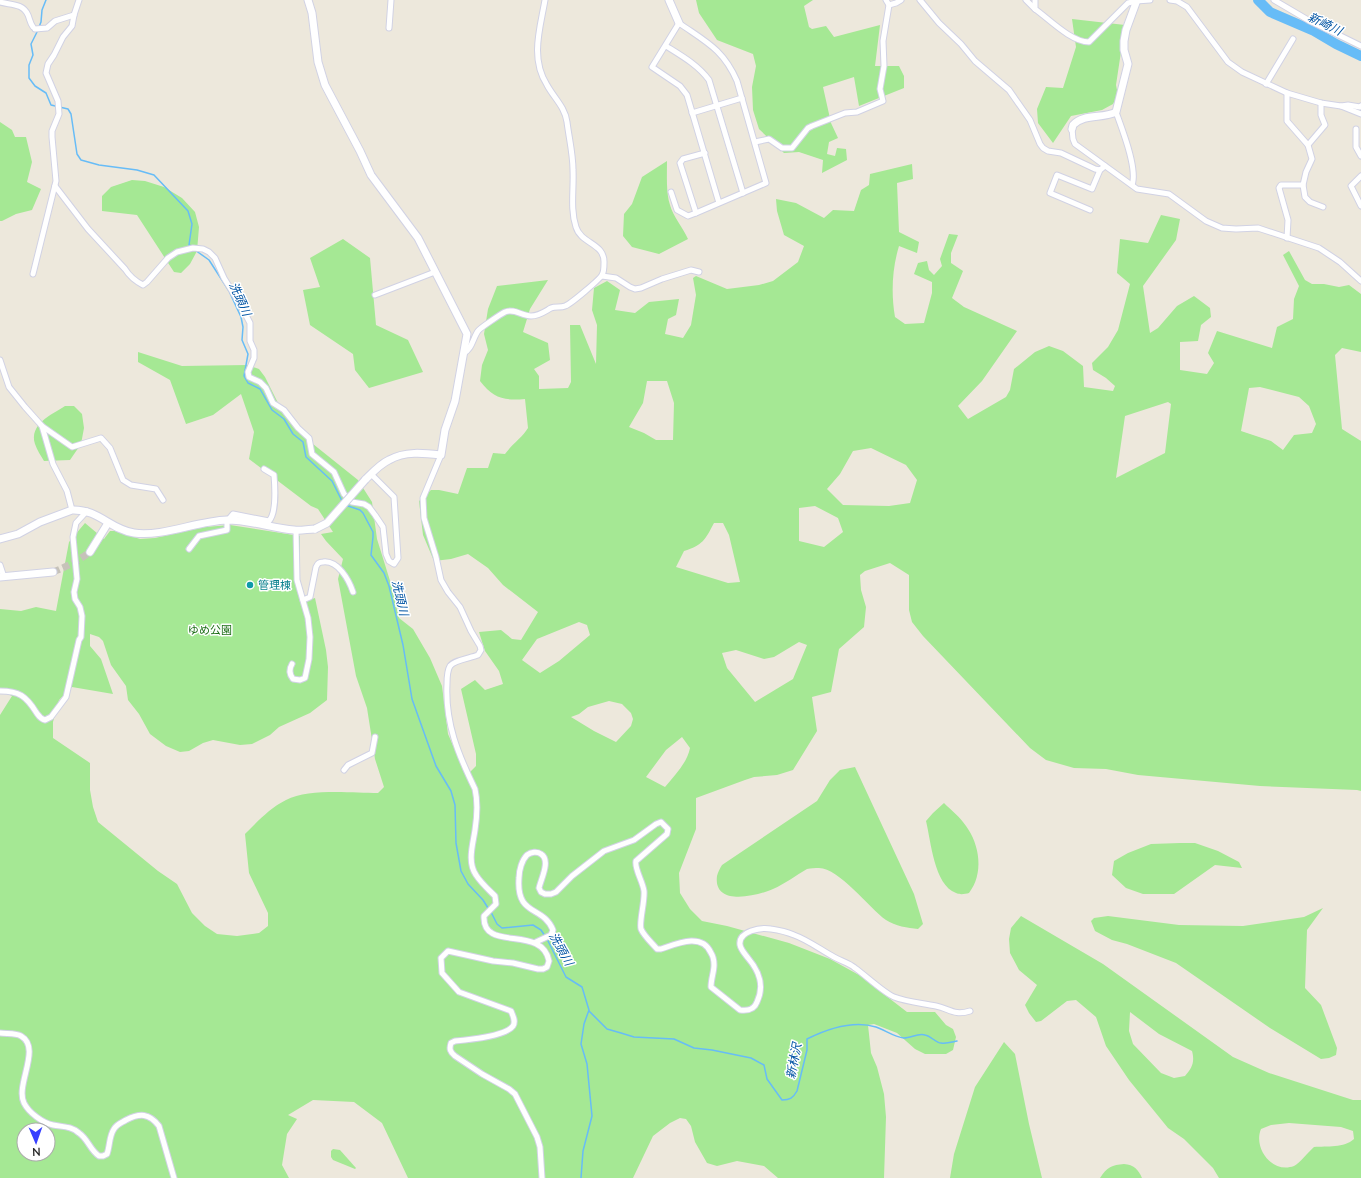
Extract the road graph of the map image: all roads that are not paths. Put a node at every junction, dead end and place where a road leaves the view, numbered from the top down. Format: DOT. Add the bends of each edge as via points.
graph roads {
  1 [pos="79,0"];
  2 [pos="308,0"];
  3 [pos="391,0"];
  4 [pos="545,0"];
  5 [pos="669,0"];
  6 [pos="886,0"];
  7 [pos="901,0"];
  8 [pos="920,0"];
  9 [pos="1026,0"];
  10 [pos="1036,0"];
  11 [pos="1137,0"];
  12 [pos="1150,0"];
  13 [pos="1170,0"];
  14 [pos="1274,0"];
  15 [pos="0,2"];
  16 [pos="889,5"];
  17 [pos="1036,9"];
  18 [pos="74,15"];
  19 [pos="679,23"];
  20 [pos="389,28"];
  21 [pos="1293,39"];
  22 [pos="666,46"];
  23 [pos="1361,46"];
  24 [pos="1266,84"];
  25 [pos="1287,93"];
  26 [pos="742,98"];
  27 [pos="1321,102"];
  28 [pos="717,105"];
  29 [pos="1341,106"];
  30 [pos="1361,106"];
  31 [pos="1116,112"];
  32 [pos="692,113"];
  33 [pos="1361,114"];
  34 [pos="1072,129"];
  35 [pos="1356,129"];
  36 [pos="754,142"];
  37 [pos="1308,145"];
  38 [pos="705,153"];
  39 [pos="1361,156"];
  40 [pos="1105,166"];
  41 [pos="1100,170"];
  42 [pos="1361,176"];
  43 [pos="1132,185"];
  44 [pos="1302,185"];
  45 [pos="55,186"];
  46 [pos="671,192"];
  47 [pos="743,193"];
  48 [pos="720,203"];
  49 [pos="1361,206"];
  50 [pos="1324,207"];
  51 [pos="1090,210"];
  52 [pos="696,213"];
  53 [pos="1287,238"];
  54 [pos="435,272"];
  55 [pos="699,272"];
  56 [pos="33,274"];
  57 [pos="602,276"];
  58 [pos="1361,281"];
  59 [pos="375,295"];
  60 [pos="464,353"];
  61 [pos="0,360"];
  62 [pos="42,426"];
  63 [pos="441,455"];
  64 [pos="264,469"];
  65 [pos="371,474"];
  66 [pos="163,500"];
  67 [pos="72,510"];
  68 [pos="87,511"];
  69 [pos="227,520"];
  70 [pos="108,523"];
  71 [pos="296,530"];
  72 [pos="0,539"];
  73 [pos="189,548"];
  74 [pos="90,552"];
  75 [pos="0,566"];
  76 [pos="53,572"];
  77 [pos="2,577"];
  78 [pos="353,592"];
  79 [pos="303,600"];
  80 [pos="292,664"];
  81 [pos="0,691"];
  82 [pos="376,737"];
  83 [pos="344,770"];
  84 [pos="539,941"];
  85 [pos="970,1012"];
  86 [pos="0,1033"];
  87 [pos="174,1178"];
  88 [pos="542,1178"];
  1 -- 18 [label="street"];
  2 -- 54 [label="street" via="318,62 325,85 371,175 418,238"];
  3 -- 20 [label="street"];
  4 -- 57 [label="street" via="538,37 537,62 546,84 566,113 573,168 574,220 579,233 604,254"];
  5 -- 19 [label="street"];
  6 -- 16 [label="street"];
  7 -- 16 [label="street"];
  8 -- 41 [label="street" via="975,61 1009,90 1030,120 1043,148"];
  9 -- 17 [label="street"];
  10 -- 17 [label="street"];
  11 -- 12 [label="street"];
  11 -- 17 [label="street" via="1128,3 1089,42 1077,39 1062,30"];
  11 -- 31 [label="street" via="1126,30 1124,50 1128,64"];
  13 -- 24 [label="street" via="1187,7 1228,62"];
  14 -- 23 [label="street"];
  15 -- 18 [label="street" via="16,4 26,12 34,28 47,28 55,21"];
  16 -- 36 [label="street" via="883,41 884,66 880,89 883,101 808,128 792,148 782,148 769,138"];
  18 -- 45 [label="street" via="72,26 48,64 46,73 58,101 59,114 52,131"];
  19 -- 22 [label="street"];
  19 -- 26 [label="street" via="723,56 732,69"];
  21 -- 24 [label="street"];
  22 -- 28 [label="street" via="703,72 709,80"];
  22 -- 32 [label="street" via="652,67 685,91"];
  24 -- 25 [label="street"];
  25 -- 27 [label="street"];
  25 -- 37 [label="street" via="1287,121"];
  26 -- 28 [label="street"];
  26 -- 36 [label="street"];
  27 -- 29 [label="street"];
  27 -- 37 [label="street" via="1321,115 1325,125"];
  28 -- 32 [label="street"];
  28 -- 47 [label="street"];
  29 -- 30 [label="street"];
  29 -- 33 [label="street"];
  31 -- 34 [label="street" via="1081,119"];
  31 -- 43 [label="street" via="1134,175"];
  32 -- 38 [label="street"];
  34 -- 40 [label="street" via="1075,144"];
  35 -- 39 [label="street" via="1356,147"];
  36 -- 47 [label="street" via="766,183"];
  37 -- 44 [label="street" via="1312,159"];
  38 -- 48 [label="street"];
  38 -- 52 [label="street" via="682,159 680,163"];
  40 -- 41 [label="street"];
  40 -- 43 [label="street"];
  41 -- 51 [label="street" via="1092,189 1057,175 1050,193"];
  42 -- 49 [label="street" via="1351,186"];
  43 -- 53 [label="street" via="1137,189 1173,196 1206,220 1222,228 1258,228"];
  44 -- 50 [label="street" via="1305,197 1310,202"];
  44 -- 53 [label="street" via="1281,185 1279,188 1288,220"];
  45 -- 56 [label="street"];
  45 -- 65 [label="street" via="88,229 139,283 147,282 168,258 177,252 193,248 203,249 215,258 250,323 250,341 254,358 248,372 249,377 266,388 273,403 284,410 309,438 312,454 334,472 344,494 352,502 364,504 375,515 383,527 386,554 389,561 394,564 398,558 394,497"];
  46 -- 52 [label="street" via="677,210 688,216"];
  47 -- 48 [label="street"];
  48 -- 52 [label="street"];
  53 -- 58 [label="street" via="1319,248"];
  54 -- 59 [label="street"];
  54 -- 60 [label="street" via="467,334"];
  55 -- 57 [label="street" via="691,270 635,289 616,278"];
  57 -- 60 [label="street" via="564,306 532,316 512,310 501,314 481,327 468,351"];
  60 -- 63 [label="street"];
  61 -- 62 [label="street" via="9,387"];
  62 -- 66 [label="street" via="72,447 101,438 110,448 123,480 131,485 156,489"];
  62 -- 67 [label="street" via="53,464 67,491"];
  63 -- 65 [label="street" via="402,455 388,460"];
  63 -- 84 [label="street" via="423,498 424,518 441,580 460,606 481,650 478,655 453,663 449,667 446,698 451,731 475,789 473,869 476,876 495,896 496,904 484,916 487,929 493,934"];
  64 -- 69 [label="street" via="274,476 276,491 272,517 269,521 233,514"];
  65 -- 71 [label="street, bridge" via="327,523 315,529"];
  67 -- 68 [label="street"];
  67 -- 72 [label="street" via="40,522 18,534"];
  68 -- 70 [label="street"];
  68 -- 81 [label="street" via="76,523 73,537 77,579 74,592 82,616 81,637 66,697 51,717 45,720 39,717 24,696 11,691"];
  69 -- 70 [label="street" via="147,534 120,530"];
  69 -- 71 [label="street"];
  69 -- 73 [label="street" via="227,530 199,536"];
  70 -- 74 [label="street"];
  71 -- 79 [label="street" via="297,580"];
  75 -- 77 [label="street"];
  76 -- 77 [label="street"];
  78 -- 79 [label="street" via="341,570 326,561 317,564 310,597"];
  79 -- 80 [label="street" via="310,637 305,678 293,679 290,671"];
  82 -- 83 [label="street" via="372,754 348,765"];
  84 -- 85 [label="street" via="551,935 553,930 548,920 530,910 521,898 519,874 524,859 529,854 543,854 546,863 539,888 541,892 551,894 604,851 634,840 661,822 668,829 667,834 636,861 635,865 642,879 644,891 642,931 657,949 687,941 698,941 709,947 714,961 711,987 740,1010 746,1011 756,1005 761,987 755,966 742,951 740,940 752,930 765,928 795,935 854,967 893,997 938,1006 954,1013"];
  84 -- 88 [label="street" via="549,961 543,969 448,951 441,958 442,973 458,992 511,1011 514,1017 513,1026 509,1030 454,1041 450,1048 455,1056 515,1094 537,1137"];
  86 -- 87 [label="street" via="21,1036 26,1040 29,1054 22,1096 31,1112 52,1125 69,1127 80,1133 98,1156 108,1154 113,1130 118,1124 136,1115 146,1115 159,1126"];
}
